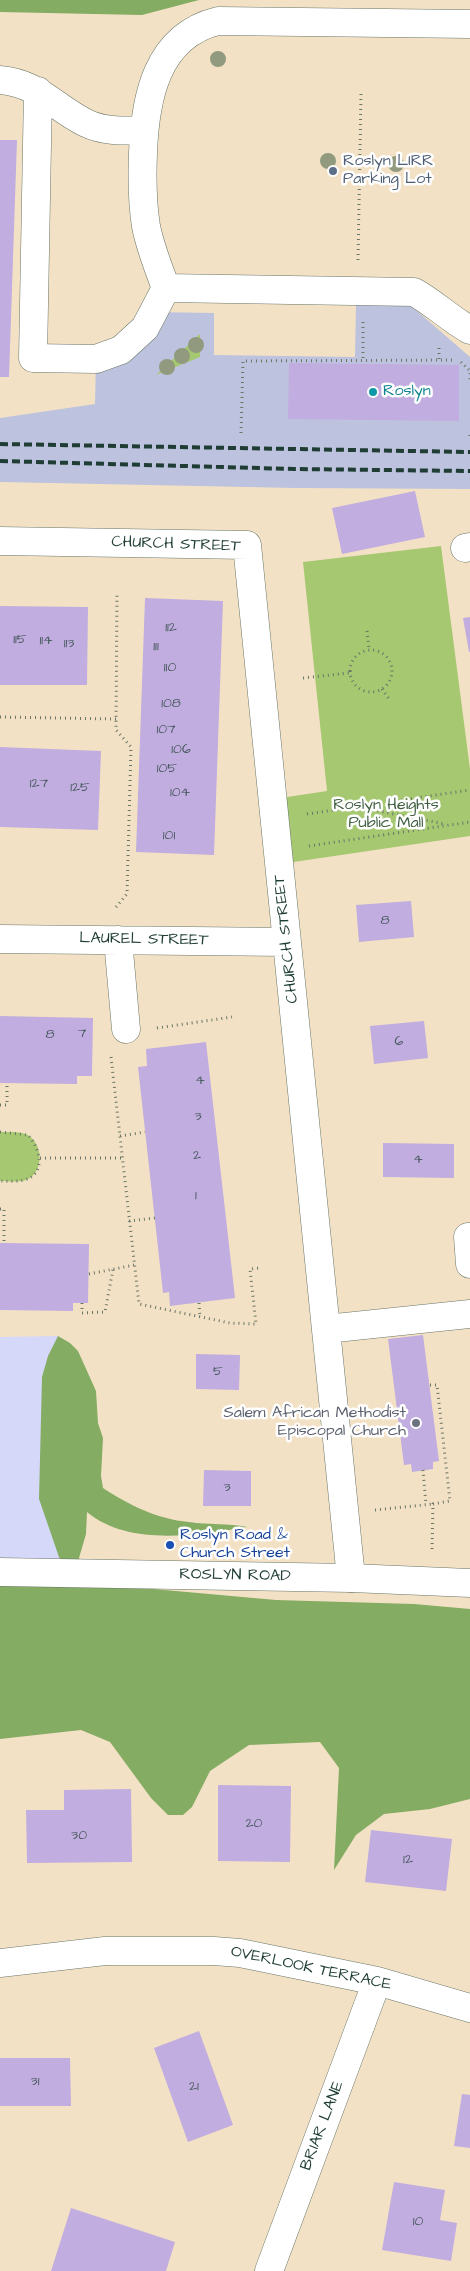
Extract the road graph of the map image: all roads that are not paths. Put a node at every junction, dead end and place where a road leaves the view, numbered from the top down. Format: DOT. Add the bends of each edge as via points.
graph roads {
  1 [pos="470,24"];
  2 [pos="0,80"];
  3 [pos="38,91"];
  4 [pos="144,130"];
  5 [pos="166,288"];
  6 [pos="470,330"];
  7 [pos="0,541"];
  8 [pos="0,939"];
  9 [pos="118,940"];
  10 [pos="287,942"];
  11 [pos="126,1029"];
  12 [pos="470,1314"];
  13 [pos="326,1329"];
  14 [pos="0,1572"];
  15 [pos="351,1578"];
  16 [pos="470,1583"];
  17 [pos="0,1963"];
  18 [pos="377,1981"];
  19 [pos="470,2008"];
  20 [pos="269,2271"];
  1 -- 4 [label="street" via="218,21 194,30 173,48 151,89"];
  2 -- 3 [label="street" via="20,83"];
  3 -- 4 [label="street" via="87,124 116,131"];
  3 -- 5 [label="street" via="33,358 96,359 121,350 145,328"];
  4 -- 5 [label="street" via="142,184 146,226"];
  5 -- 6 [label="street" via="414,292"];
  7 -- 10 [label="street, CHURCH STREET" via="247,545"];
  8 -- 9 [label="street, LAUREL STREET"];
  9 -- 10 [label="street, LAUREL STREET"];
  9 -- 11 [label="street"];
  10 -- 13 [label="street, CHURCH STREET"];
  12 -- 13 [label="street"];
  13 -- 15 [label="street, CHURCH STREET"];
  14 -- 15 [label="street, ROSLYN ROAD"];
  15 -- 16 [label="street, ROSLYN ROAD"];
  17 -- 18 [label="street, OVERLOOK TERRACE" via="105,1952 214,1951 240,1953"];
  18 -- 19 [label="street, OVERLOOK TERRACE"];
  18 -- 20 [label="street, BRIAR LANE"];
}
